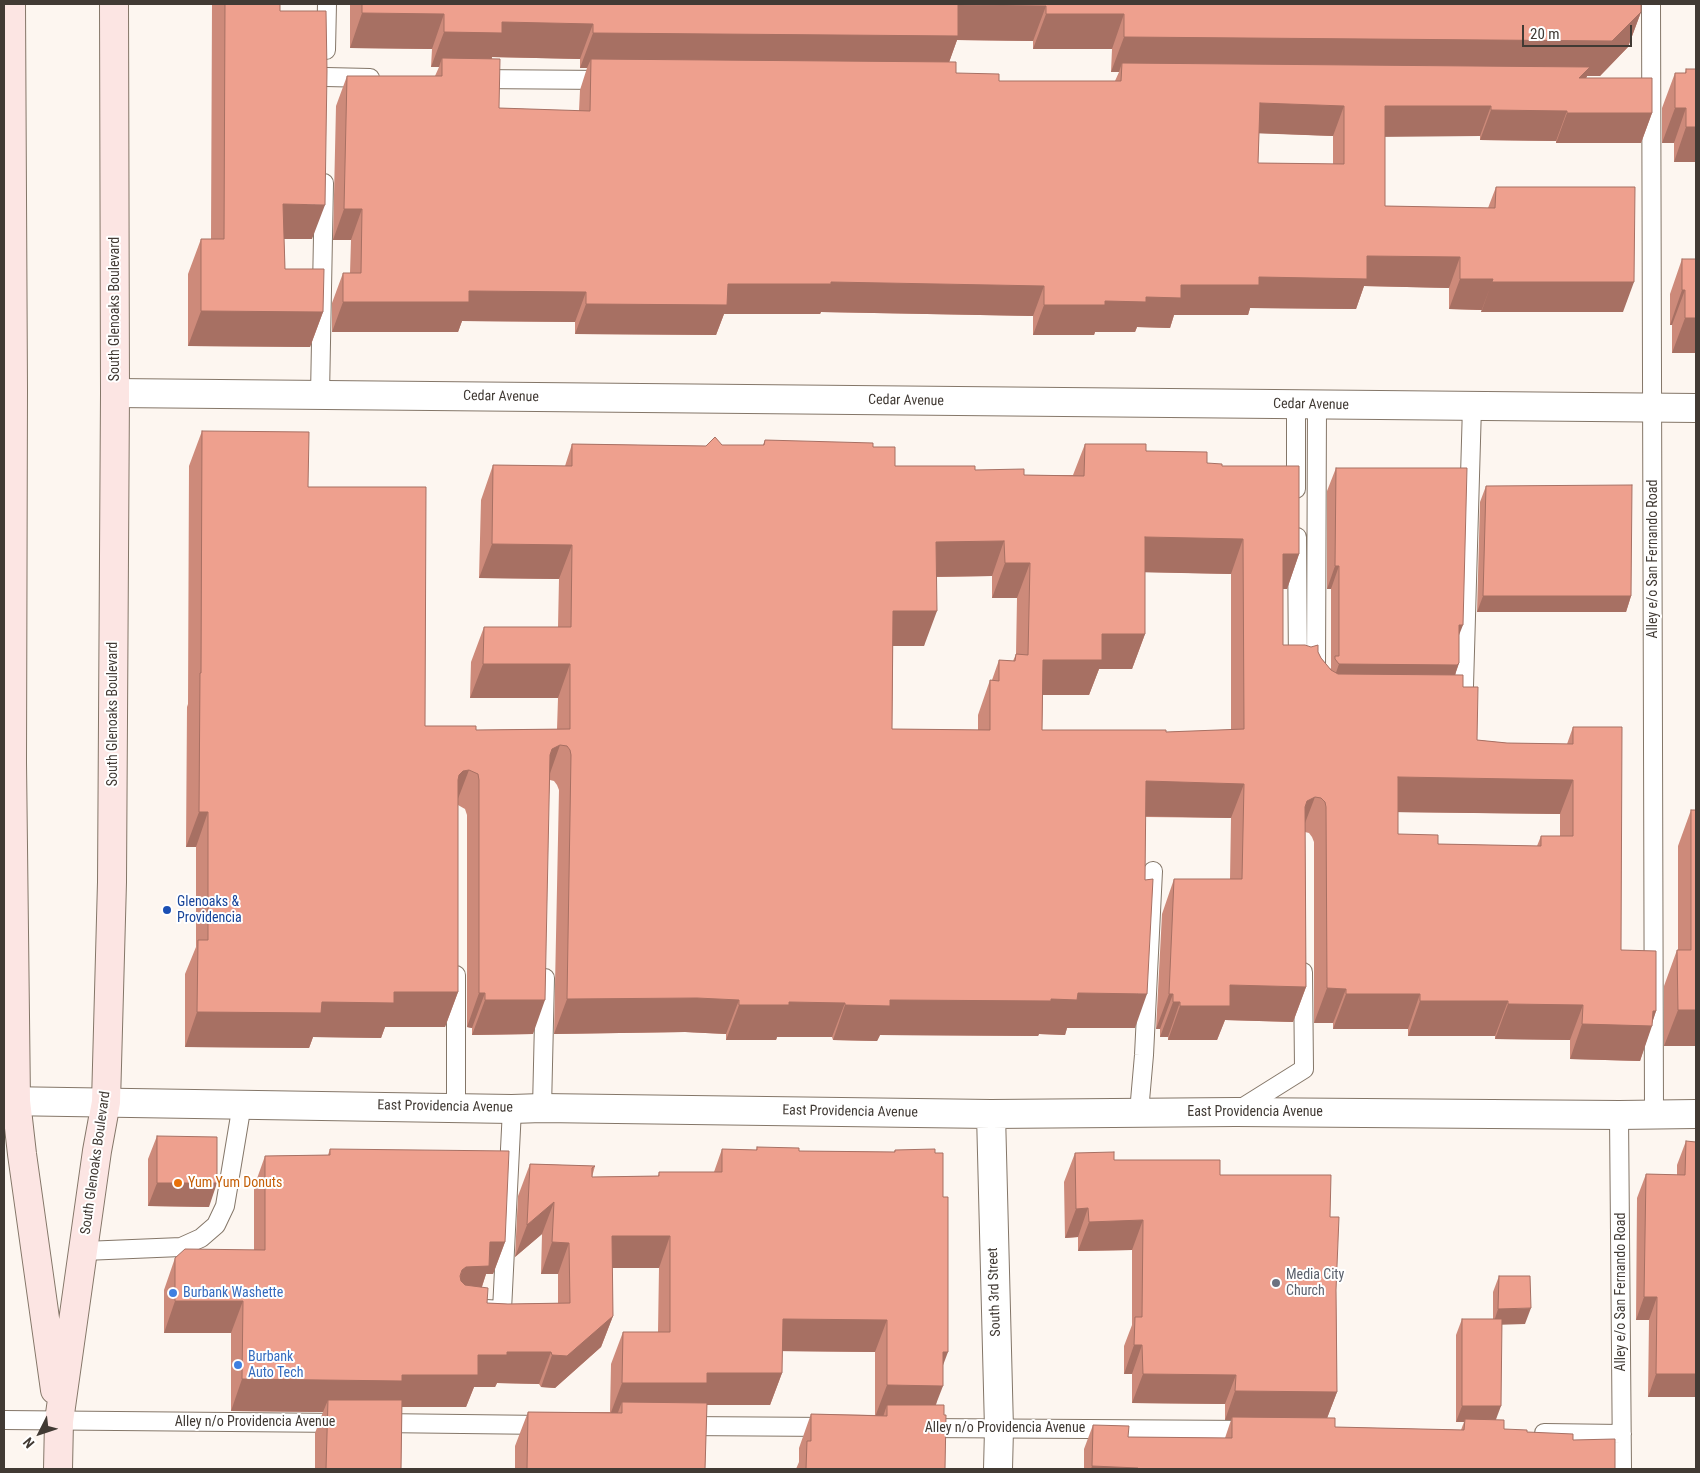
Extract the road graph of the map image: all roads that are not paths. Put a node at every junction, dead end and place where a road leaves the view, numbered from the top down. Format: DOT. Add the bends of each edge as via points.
graph roads {
  1 [pos="11,4"];
  2 [pos="114,4"];
  3 [pos="327,4"];
  4 [pos="1651,4"];
  5 [pos="326,78"];
  6 [pos="386,78"];
  7 [pos="455,78"];
  8 [pos="625,80"];
  9 [pos="1632,87"];
  10 [pos="1651,87"];
  11 [pos="326,97"];
  12 [pos="8,128"];
  13 [pos="324,167"];
  14 [pos="9,390"];
  15 [pos="115,393"];
  16 [pos="320,395"];
  17 [pos="1306,405"];
  18 [pos="1472,406"];
  19 [pos="1652,408"];
  20 [pos="1696,408"];
  21 [pos="1296,505"];
  22 [pos="1296,524"];
  23 [pos="1298,671"];
  24 [pos="1316,686"];
  25 [pos="1434,698"];
  26 [pos="8,762"];
  27 [pos="1154,871"];
  28 [pos="1304,960"];
  29 [pos="456,961"];
  30 [pos="545,964"];
  31 [pos="10,1101"];
  32 [pos="106,1102"];
  33 [pos="242,1104"];
  34 [pos="456,1107"];
  35 [pos="542,1108"];
  36 [pos="512,1109"];
  37 [pos="1139,1112"];
  38 [pos="1236,1112"];
  39 [pos="991,1114"];
  40 [pos="1654,1114"];
  41 [pos="1696,1114"];
  42 [pos="1619,1115"];
  43 [pos="84,1251"];
  44 [pos="468,1308"];
  45 [pos="4,1420"];
  46 [pos="59,1421"];
  47 [pos="561,1425"];
  48 [pos="670,1426"];
  49 [pos="848,1427"];
  50 [pos="907,1428"];
  51 [pos="999,1429"];
  52 [pos="1267,1431"];
  53 [pos="1524,1433"];
  54 [pos="1622,1434"];
  55 [pos="58,1469"];
  56 [pos="998,1469"];
  57 [pos="1622,1469"];
  1 -- 12 [label="main road, South Glenoaks Boulevard"];
  2 -- 15 [label="main road, South Glenoaks Boulevard"];
  3 -- 5 [label="lane"];
  4 -- 10 [label="lane, Alley e/o San Fernando Road"];
  5 -- 6 [label="lane"];
  5 -- 11 [label="lane"];
  7 -- 8 [label="lane"];
  9 -- 10 [label="lane"];
  10 -- 19 [label="lane, Alley e/o San Fernando Road"];
  12 -- 14 [label="main road, South Glenoaks Boulevard"];
  13 -- 16 [label="lane"];
  14 -- 26 [label="main road, South Glenoaks Boulevard"];
  15 -- 16 [label="street, Cedar Avenue"];
  15 -- 32 [label="main road, South Glenoaks Boulevard" via="112,882"];
  16 -- 17 [label="street, Cedar Avenue"];
  17 -- 18 [label="street, Cedar Avenue"];
  17 -- 21 [label="lane"];
  17 -- 24 [label="lane"];
  18 -- 19 [label="street, Cedar Avenue"];
  18 -- 25 [label="lane" via="1464,686 1454,698"];
  19 -- 20 [label="street, Cedar Avenue"];
  19 -- 40 [label="lane, Alley e/o San Fernando Road"];
  22 -- 23 [label="lane"];
  26 -- 31 [label="main road, South Glenoaks Boulevard"];
  27 -- 37 [label="lane"];
  28 -- 38 [label="lane" via="1304,1069"];
  29 -- 34 [label="lane"];
  30 -- 35 [label="lane"];
  31 -- 32 [label="street, East Providencia Avenue"];
  31 -- 46 [label="main road, South Glenoaks Boulevard" via="22,1154"];
  32 -- 33 [label="street, East Providencia Avenue"];
  32 -- 43 [label="main road, South Glenoaks Boulevard"];
  33 -- 34 [label="street, East Providencia Avenue"];
  33 -- 43 [label="lane" via="225,1206 216,1225 201,1238 181,1247"];
  34 -- 36 [label="street, East Providencia Avenue"];
  35 -- 36 [label="street, East Providencia Avenue"];
  35 -- 39 [label="street, East Providencia Avenue"];
  36 -- 44 [label="lane" via="502,1310"];
  37 -- 38 [label="street, East Providencia Avenue"];
  37 -- 39 [label="street, East Providencia Avenue"];
  38 -- 42 [label="street, East Providencia Avenue"];
  39 -- 51 [label="street, South 3rd Street"];
  40 -- 41 [label="street, East Providencia Avenue"];
  40 -- 42 [label="street, East Providencia Avenue"];
  42 -- 54 [label="lane, Alley e/o San Fernando Road"];
  43 -- 46 [label="main road, South Glenoaks Boulevard"];
  45 -- 46 [label="lane, Alley n/o Providencia Avenue"];
  46 -- 47 [label="lane, Alley n/o Providencia Avenue"];
  46 -- 55 [label="main road, South Glenoaks Boulevard"];
  48 -- 49 [label="lane"];
  50 -- 51 [label="lane, Alley n/o Providencia Avenue"];
  51 -- 52 [label="lane, Alley n/o Providencia Avenue"];
  51 -- 56 [label="street, South 3rd Street"];
  53 -- 54 [label="lane"];
  54 -- 57 [label="lane, Alley e/o San Fernando Road"];
}
